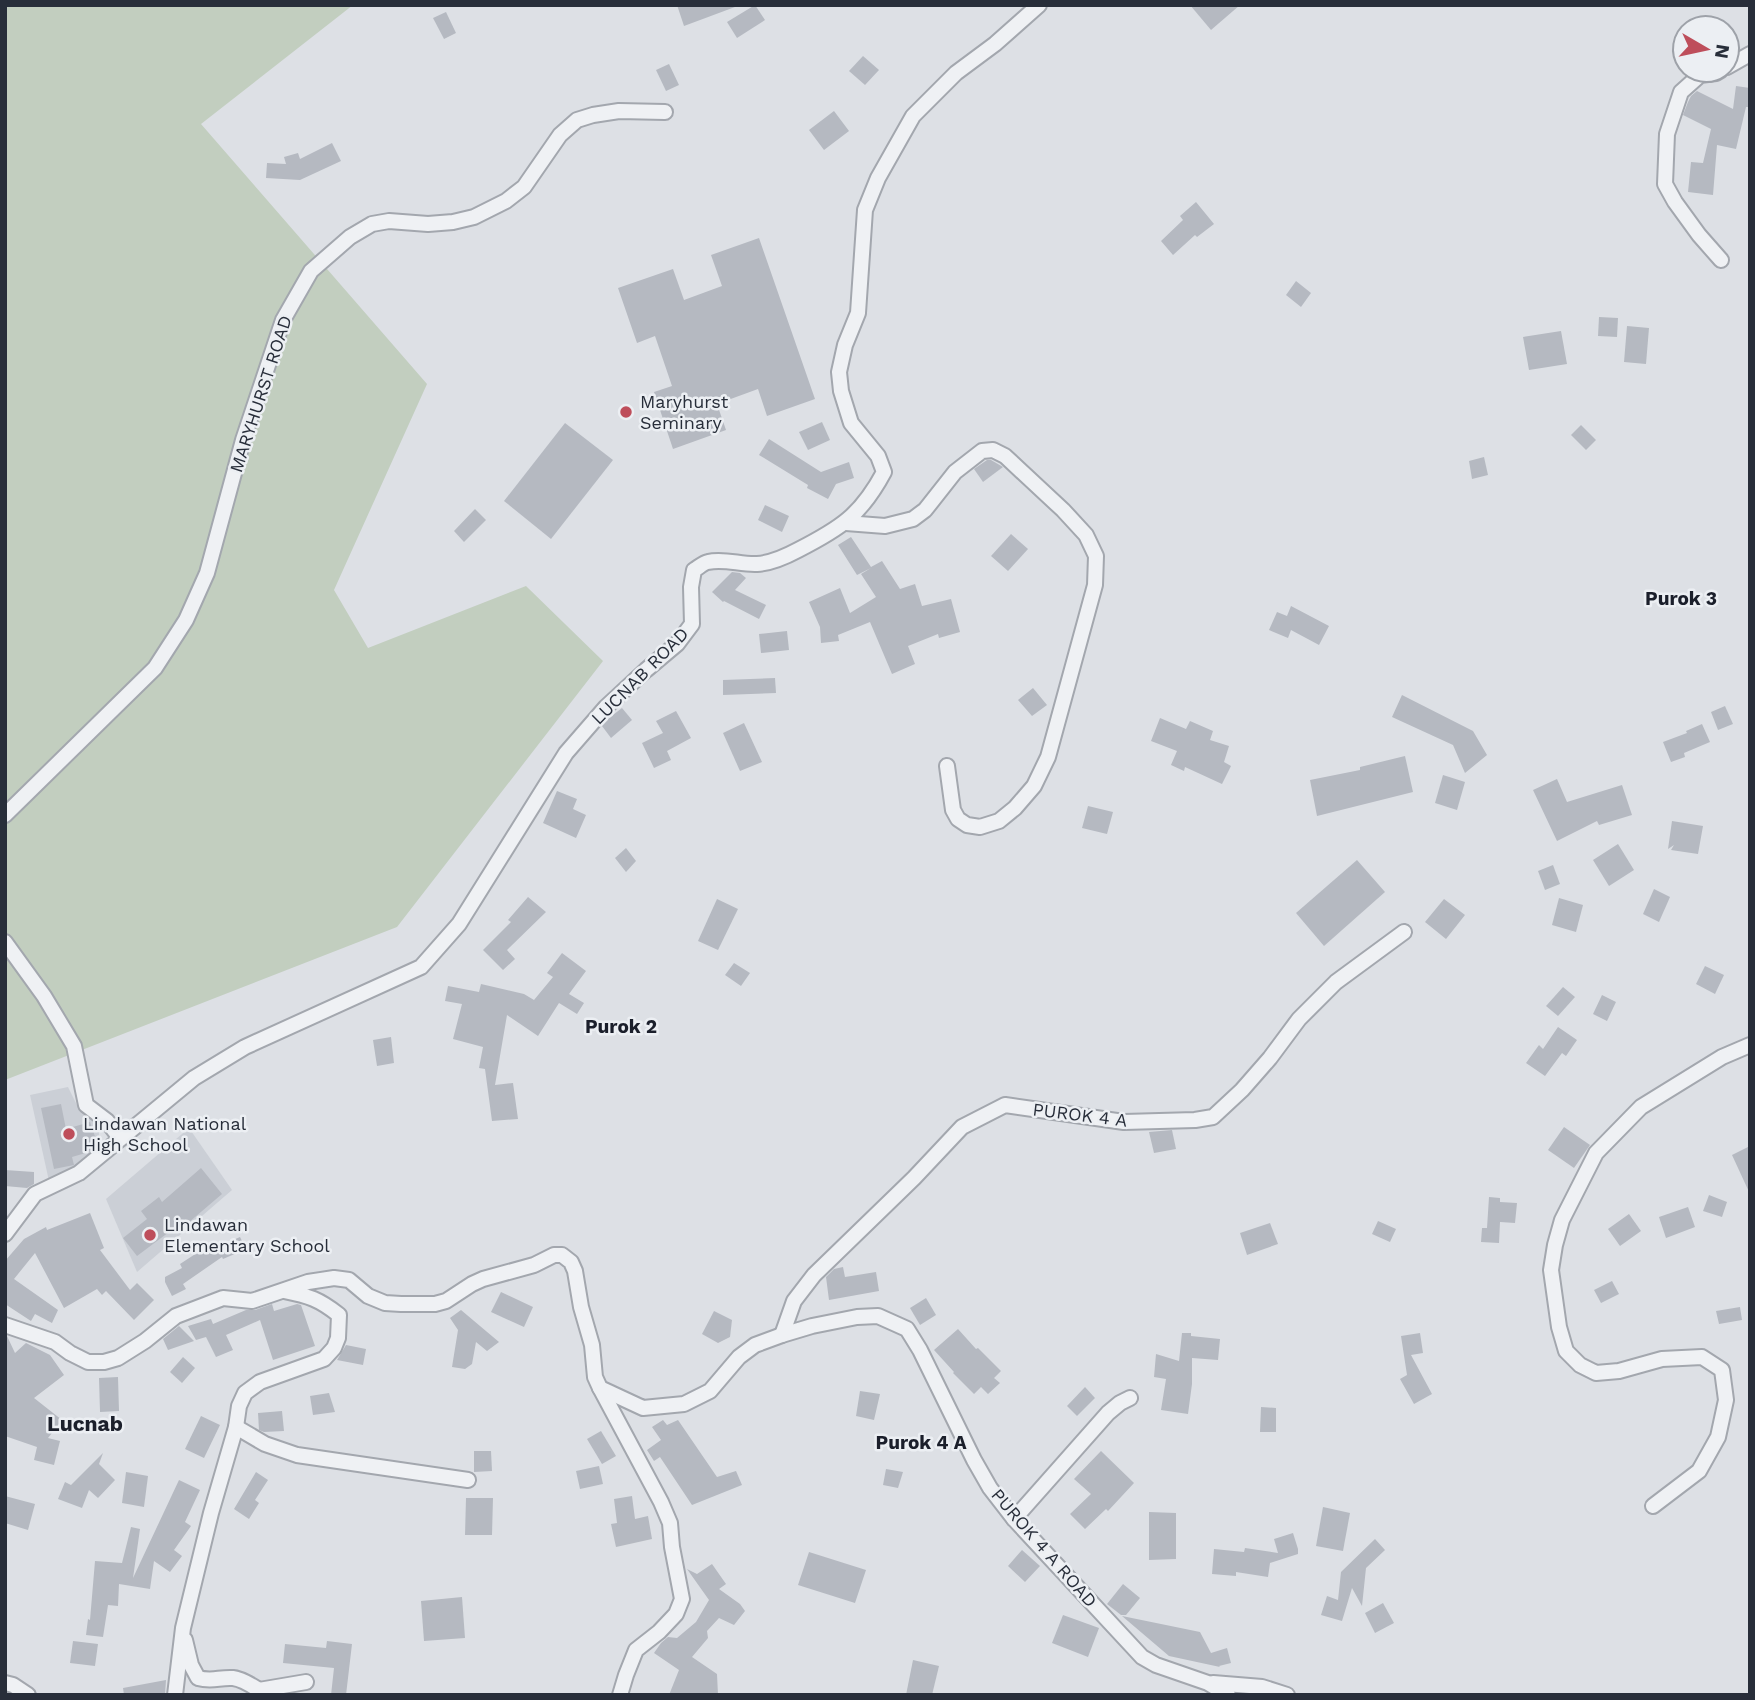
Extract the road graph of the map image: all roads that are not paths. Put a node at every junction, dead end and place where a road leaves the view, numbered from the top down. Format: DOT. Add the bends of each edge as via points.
graph roads {
  1 [pos="1039,5"];
  2 [pos="1690,84"];
  3 [pos="665,112"];
  4 [pos="1721,260"];
  5 [pos="846,523"];
  6 [pos="947,766"];
  7 [pos="5,815"];
  8 [pos="1404,932"];
  9 [pos="5,942"];
  10 [pos="1750,1045"];
  11 [pos="120,1138"];
  12 [pos="5,1234"];
  13 [pos="283,1291"];
  14 [pos="5,1325"];
  15 [pos="782,1335"];
  16 [pos="600,1388"];
  17 [pos="1130,1398"];
  18 [pos="236,1427"];
  19 [pos="468,1480"];
  20 [pos="1654,1506"];
  21 [pos="1014,1519"];
  22 [pos="183,1628"];
  23 [pos="306,1682"];
  24 [pos="1208,1683"];
  25 [pos="5,1684"];
  26 [pos="260,1692"];
  27 [pos="28,1695"];
  28 [pos="175,1695"];
  29 [pos="620,1695"];
  30 [pos="1228,1695"];
  31 [pos="1287,1695"];
  1 -- 5 [label="street, LUCNAB ROAD" via="956,73 913,116 865,210 858,313 839,372 851,423 878,456 884,472 869,498"];
  2 -- 4 [label="street" via="1681,92 1667,134 1665,184"];
  3 -- 7 [label="street, MARYHURST ROAD" via="619,111 577,120 560,135 524,187 506,201 453,222 372,224 311,271 283,320 243,440 207,573 186,621 155,668"];
  5 -- 6 [label="street" via="885,526 913,519 955,472 982,451 993,450 1063,510 1086,535 1096,556 1096,585 1048,757 1034,786 999,821 980,827 967,825 953,810"];
  5 -- 11 [label="street, LUCNAB ROAD" via="781,559 757,565 708,562 694,570 692,624 566,753 459,924 421,967 245,1047 194,1078"];
  8 -- 15 [label="street, PUROK 4 A" via="1336,982 1213,1117 1124,1122 1005,1105 962,1127 814,1275 794,1301"];
  9 -- 11 [label="street" via="74,1046 86,1105"];
  10 -- 20 [label="street" via="1641,1107 1596,1153 1562,1220 1555,1245 1551,1270 1559,1327 1566,1351 1580,1365 1596,1373 1662,1359 1702,1357 1722,1370 1726,1400 1718,1437 1699,1471"];
  11 -- 12 [label="street, LUCNAB ROAD" via="79,1173 35,1194"];
  13 -- 14 [label="street" via="252,1301 223,1298 176,1316 145,1341 104,1362 88,1362 55,1342"];
  13 -- 16 [label="street" via="334,1278 349,1280 385,1303 435,1304 483,1279 562,1255 572,1262 575,1272"];
  13 -- 18 [label="street" via="308,1296 339,1315 338,1338 324,1359 260,1382 244,1394"];
  15 -- 16 [label="street, PUROK 4 A ROAD" via="739,1357 710,1391 684,1404 643,1408"];
  15 -- 21 [label="street, PUROK 4 A ROAD" via="857,1317 878,1316 907,1329 974,1460"];
  16 -- 29 [label="street" via="670,1523 682,1599 676,1614 636,1650"];
  17 -- 21 [label="street" via="1108,1413"];
  18 -- 19 [label="street" via="296,1455"];
  18 -- 22 [label="street"];
  21 -- 24 [label="street, PUROK 4 A ROAD" via="1142,1657"];
  22 -- 26 [label="street" via="198,1678 231,1678"];
  22 -- 28 [label="street"];
  23 -- 26 [label="street"];
  24 -- 30 [label="street, PUROK 4 A ROAD"];
  24 -- 31 [label="street, PUROK 4 A ROAD" via="1262,1687"];
  25 -- 27 [label="street"];
}
